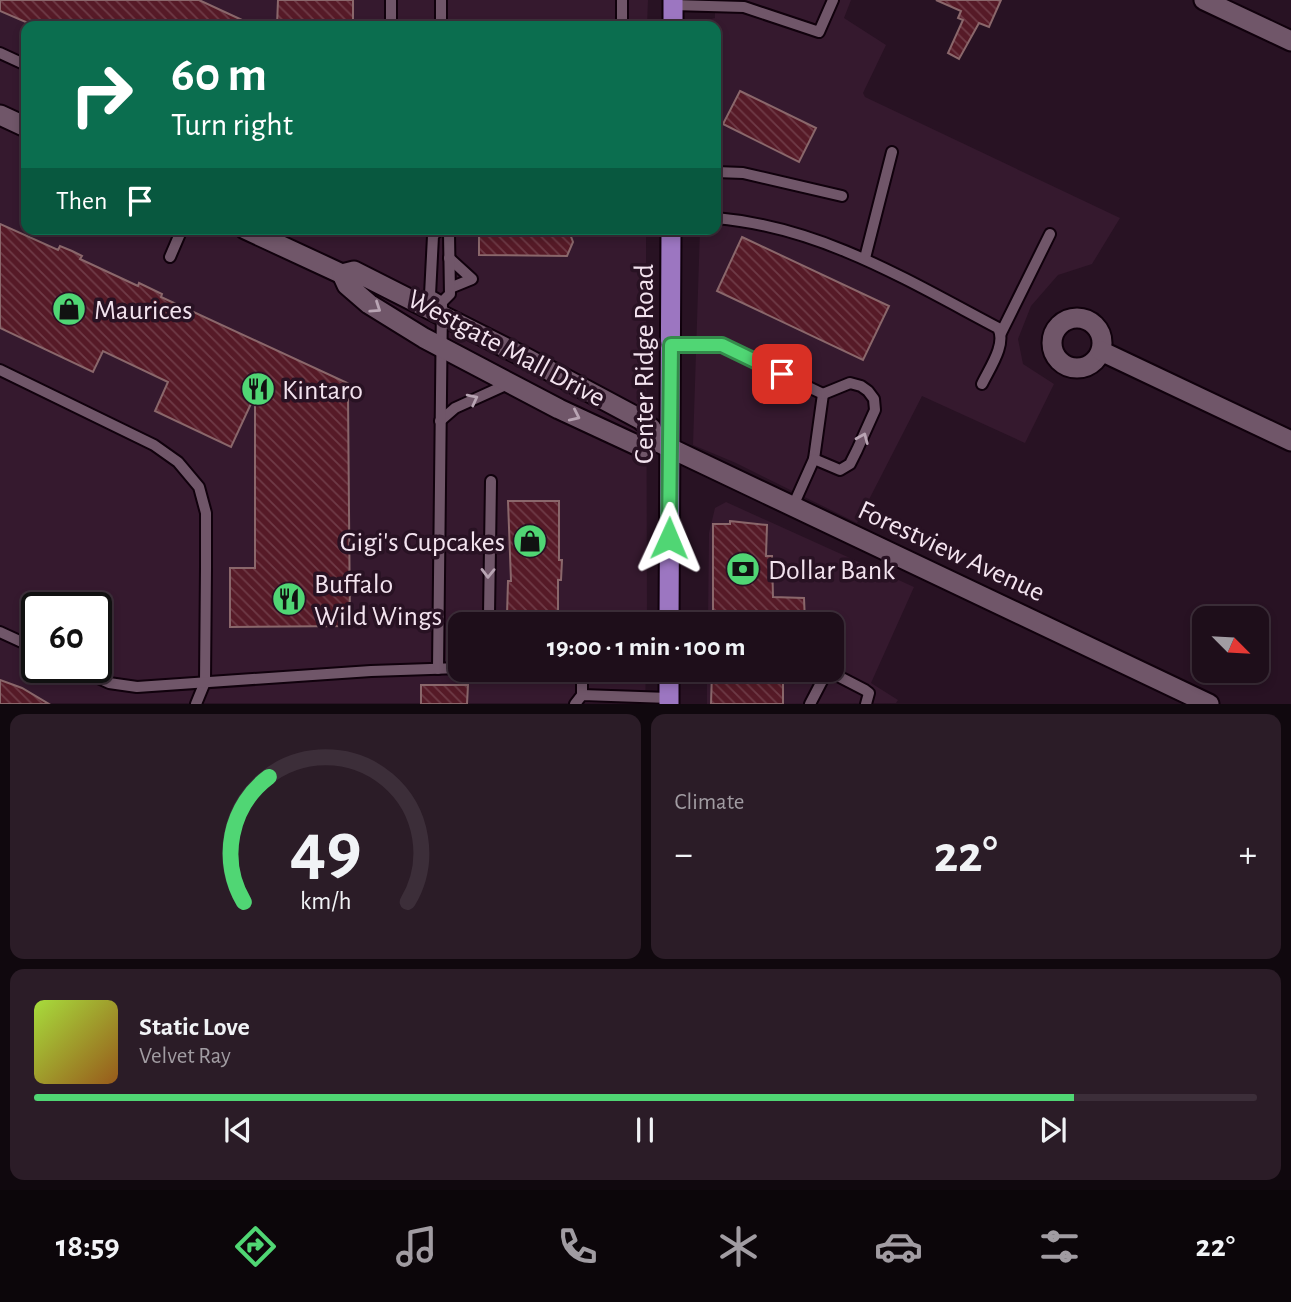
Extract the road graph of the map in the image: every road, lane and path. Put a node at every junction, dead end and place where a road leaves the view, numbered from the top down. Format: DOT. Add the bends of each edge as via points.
graph roads {
  1 [pos="391,0"];
  2 [pos="441,0"];
  3 [pos="622,0"];
  4 [pos="833,0"];
  5 [pos="1204,0"];
  6 [pos="673,3"];
  7 [pos="391,21"];
  8 [pos="441,21"];
  9 [pos="622,21"];
  10 [pos="673,21"];
  11 [pos="1291,41"];
  12 [pos="0,53"];
  13 [pos="21,63"];
  14 [pos="0,115"];
  15 [pos="21,125"];
  16 [pos="892,152"];
  17 [pos="721,172"];
  18 [pos="842,196"];
  19 [pos="721,219"];
  20 [pos="1050,234"];
  21 [pos="179,235"];
  22 [pos="259,235"];
  23 [pos="434,235"];
  24 [pos="449,235"];
  25 [pos="671,235"];
  26 [pos="170,257"];
  27 [pos="449,258"];
  28 [pos="865,258"];
  29 [pos="342,274"];
  30 [pos="450,288"];
  31 [pos="442,308"];
  32 [pos="1001,333"];
  33 [pos="671,345"];
  34 [pos="441,348"];
  35 [pos="1101,351"];
  36 [pos="0,370"];
  37 [pos="510,383"];
  38 [pos="982,384"];
  39 [pos="823,394"];
  40 [pos="440,421"];
  41 [pos="1291,441"];
  42 [pos="663,444"];
  43 [pos="814,459"];
  44 [pos="491,481"];
  45 [pos="793,506"];
  46 [pos="489,612"];
  47 [pos="669,612"];
  48 [pos="0,632"];
  49 [pos="21,642"];
  50 [pos="438,669"];
  51 [pos="448,669"];
  52 [pos="205,682"];
  53 [pos="669,682"];
  54 [pos="109,683"];
  55 [pos="578,699"];
  56 [pos="669,701"];
  57 [pos="196,704"];
  58 [pos="810,704"];
  59 [pos="866,704"];
  60 [pos="1209,704"];
  1 -- 7 [label="lane"];
  2 -- 8 [label="lane"];
  3 -- 9 [label="lane"];
  4 -- 6 [label="lane" via="819,32 744,7"];
  5 -- 11 [label="street"];
  6 -- 10 [label="main road"];
  12 -- 13 [label="lane"];
  14 -- 15 [label="street"];
  16 -- 28 [label="lane"];
  17 -- 18 [label="lane"];
  19 -- 28 [label="lane" via="781,228"];
  20 -- 32 [label="lane"];
  21 -- 26 [label="lane"];
  22 -- 29 [label="street, Westgate Mall Drive"];
  23 -- 31 [label="lane" via="430,295"];
  24 -- 27 [label="lane"];
  25 -- 33 [label="main road, Center Ridge Road"];
  27 -- 30 [label="lane"];
  27 -- 30 [label="lane" via="472,279"];
  28 -- 32 [label="lane"];
  29 -- 31 [label="street, Westgate Mall Drive" via="354,271"];
  29 -- 34 [label="street, Westgate Mall Drive, one-way" via="346,285 369,304"];
  30 -- 31 [label="lane"];
  31 -- 34 [label="lane"];
  31 -- 42 [label="street, Westgate Mall Drive" via="640,419"];
  32 -- 38 [label="lane"];
  33 -- 39 [label="lane" via="722,345"];
  33 -- 42 [label="main road, Center Ridge Road"];
  34 -- 37 [label="street, Westgate Mall Drive"];
  34 -- 40 [label="lane"];
  35 -- 41 [label="street"];
  36 -- 52 [label="lane" via="154,445 178,462 199,487 206,513"];
  40 -- 37 [label="lane, one-way" via="455,408"];
  37 -- 42 [label="street, Westgate Mall Drive, one-way" via="643,448"];
  39 -- 43 [label="lane"];
  43 -- 39 [label="lane, one-way" via="840,470 850,464 874,410 874,399 861,386 850,383"];
  40 -- 50 [label="lane"];
  42 -- 45 [label="street, Forestview Avenue"];
  42 -- 47 [label="main road, Center Ridge Road"];
  43 -- 45 [label="lane"];
  44 -- 46 [label="lane, one-way"];
  45 -- 60 [label="street, Forestview Avenue"];
  48 -- 49 [label="lane"];
  50 -- 51 [label="lane"];
  50 -- 52 [label="lane"];
  52 -- 54 [label="lane" via="137,687"];
  52 -- 57 [label="lane"];
  53 -- 56 [label="main road"];
  55 -- 56 [label="lane"];
  58 -- 59 [label="lane" via="823,679 834,674 865,690 869,694"];
}
